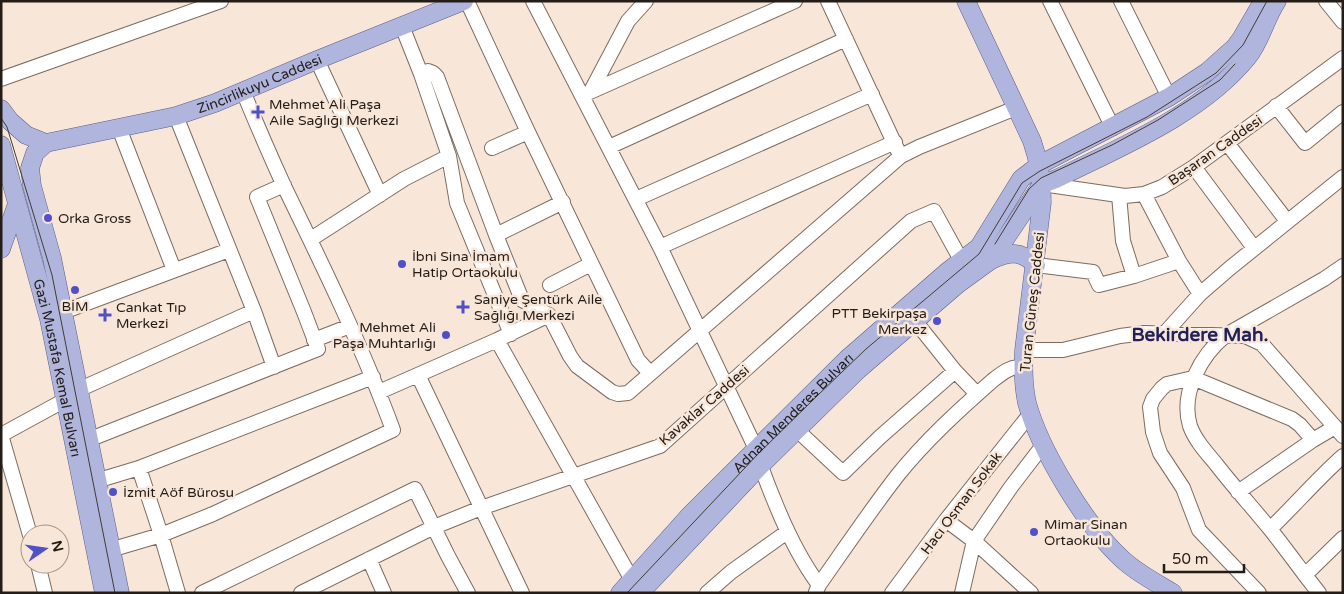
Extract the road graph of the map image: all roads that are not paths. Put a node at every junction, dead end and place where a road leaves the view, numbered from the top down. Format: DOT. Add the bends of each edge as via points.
graph roads {
  1 [pos="221,1"];
  2 [pos="533,1"];
  3 [pos="646,1"];
  4 [pos="795,1"];
  5 [pos="828,1"];
  6 [pos="966,1"];
  7 [pos="1050,1"];
  8 [pos="1263,1"];
  9 [pos="1277,1"];
  10 [pos="1326,1"];
  11 [pos="1123,2"];
  12 [pos="458,3"];
  13 [pos="772,6"];
  14 [pos="1343,22"];
  15 [pos="402,26"];
  16 [pos="846,39"];
  17 [pos="1343,58"];
  18 [pos="317,60"];
  19 [pos="421,74"];
  20 [pos="1,79"];
  21 [pos="243,91"];
  22 [pos="587,93"];
  23 [pos="872,94"];
  24 [pos="1169,97"];
  25 [pos="1276,106"];
  26 [pos="1016,108"];
  27 [pos="1,109"];
  28 [pos="1343,112"];
  29 [pos="176,116"];
  30 [pos="119,128"];
  31 [pos="1113,128"];
  32 [pos="528,132"];
  33 [pos="894,142"];
  34 [pos="46,143"];
  35 [pos="1227,143"];
  36 [pos="1,145"];
  37 [pos="609,147"];
  38 [pos="492,148"];
  39 [pos="449,156"];
  40 [pos="901,156"];
  41 [pos="1039,165"];
  42 [pos="1194,167"];
  43 [pos="1343,177"];
  44 [pos="1042,184"];
  45 [pos="284,185"];
  46 [pos="380,194"];
  47 [pos="1144,194"];
  48 [pos="1118,195"];
  49 [pos="636,199"];
  50 [pos="563,202"];
  51 [pos="17,204"];
  52 [pos="41,219"];
  53 [pos="1287,221"];
  54 [pos="25,230"];
  55 [pos="496,235"];
  56 [pos="311,239"];
  57 [pos="3,246"];
  58 [pos="660,247"];
  59 [pos="1254,248"];
  60 [pos="229,250"];
  61 [pos="985,253"];
  62 [pos="962,260"];
  63 [pos="1179,261"];
  64 [pos="591,264"];
  65 [pos="1036,265"];
  66 [pos="1343,266"];
  67 [pos="174,270"];
  68 [pos="1134,276"];
  69 [pos="550,285"];
  70 [pos="1200,294"];
  71 [pos="254,311"];
  72 [pos="63,312"];
  73 [pos="549,315"];
  74 [pos="915,321"];
  75 [pos="350,326"];
  76 [pos="701,332"];
  77 [pos="511,334"];
  78 [pos="1164,334"];
  79 [pos="1226,335"];
  80 [pos="314,340"];
  81 [pos="497,340"];
  82 [pos="1023,358"];
  83 [pos="274,367"];
  84 [pos="955,371"];
  85 [pos="650,373"];
  86 [pos="418,375"];
  87 [pos="373,377"];
  88 [pos="1192,378"];
  89 [pos="726,385"];
  90 [pos="379,392"];
  91 [pos="977,394"];
  92 [pos="72,395"];
  93 [pos="1030,413"];
  94 [pos="797,430"];
  95 [pos="1339,431"];
  96 [pos="1,435"];
  97 [pos="88,440"];
  98 [pos="1313,440"];
  99 [pos="1044,444"];
  100 [pos="1343,456"];
  101 [pos="758,457"];
  102 [pos="139,468"];
  103 [pos="572,477"];
  104 [pos="96,481"];
  105 [pos="1238,492"];
  106 [pos="481,508"];
  107 [pos="946,520"];
  108 [pos="27,524"];
  109 [pos="434,527"];
  110 [pos="1270,529"];
  111 [pos="787,532"];
  112 [pos="161,535"];
  113 [pos="1343,538"];
  114 [pos="974,541"];
  115 [pos="110,550"];
  116 [pos="368,559"];
  117 [pos="40,574"];
  118 [pos="1305,575"];
  119 [pos="631,589"];
  120 [pos="817,589"];
  121 [pos="304,592"];
  122 [pos="45,593"];
  123 [pos="104,593"];
  124 [pos="120,593"];
  125 [pos="178,593"];
  126 [pos="202,593"];
  127 [pos="384,593"];
  128 [pos="468,593"];
  129 [pos="522,593"];
  130 [pos="707,593"];
  131 [pos="892,593"];
  132 [pos="962,593"];
  133 [pos="1031,593"];
  134 [pos="1172,593"];
  135 [pos="1259,593"];
  136 [pos="1319,593"];
  1 -- 20 [label="street"];
  2 -- 22 [label="street"];
  3 -- 22 [label="street" via="628,21"];
  4 -- 13 [label="street"];
  5 -- 16 [label="street"];
  6 -- 26 [label="main road, Turan Güneş Caddesi"];
  7 -- 31 [label="street"];
  8 -- 24 [label="main road, Adnan Menderes Bulvarı" via="1235,47 1207,72"];
  9 -- 44 [label="main road" via="1248,57 1227,80 1143,136"];
  10 -- 14 [label="street"];
  11 -- 24 [label="street"];
  12 -- 15 [label="main road, Zincirlikuyu Caddesi"];
  12 -- 32 [label="street"];
  13 -- 22 [label="street"];
  15 -- 18 [label="main road, Zincirlikuyu Caddesi"];
  15 -- 19 [label="street"];
  16 -- 23 [label="street"];
  16 -- 37 [label="street"];
  17 -- 25 [label="street, Başaran Caddesi"];
  18 -- 21 [label="main road, Zincirlikuyu Caddesi"];
  18 -- 46 [label="street"];
  19 -- 39 [label="street"];
  19 -- 55 [label="street" via="428,71 437,77"];
  21 -- 29 [label="main road, Zincirlikuyu Caddesi"];
  21 -- 45 [label="street"];
  22 -- 37 [label="street"];
  23 -- 33 [label="street"];
  23 -- 49 [label="street"];
  24 -- 31 [label="main road, Adnan Menderes Bulvarı"];
  25 -- 28 [label="street" via="1305,143"];
  25 -- 35 [label="street, Başaran Caddesi"];
  26 -- 40 [label="street"];
  26 -- 41 [label="main road, Turan Güneş Caddesi"];
  27 -- 34 [label="main road" via="26,135"];
  29 -- 30 [label="main road, Zincirlikuyu Caddesi"];
  29 -- 60 [label="street"];
  30 -- 34 [label="main road, Zincirlikuyu Caddesi"];
  30 -- 67 [label="street"];
  31 -- 41 [label="main road, Adnan Menderes Bulvarı"];
  32 -- 38 [label="street"];
  32 -- 50 [label="street"];
  33 -- 40 [label="street"];
  33 -- 58 [label="street"];
  34 -- 52 [label="main road, Gazi Mustafa Kemal Bulvarı" via="35,153 30,168"];
  35 -- 42 [label="street, Başaran Caddesi"];
  35 -- 53 [label="street"];
  36 -- 51 [label="main road, Gazi Mustafa Kemal Bulvarı"];
  37 -- 49 [label="street"];
  39 -- 46 [label="street"];
  39 -- 77 [label="street" via="458,202"];
  40 -- 76 [label="street"];
  41 -- 44 [label="main road, Turan Güneş Caddesi"];
  41 -- 61 [label="main road, Adnan Menderes Bulvarı" via="1021,179"];
  42 -- 47 [label="street, Başaran Caddesi"];
  42 -- 59 [label="street"];
  43 -- 53 [label="street"];
  44 -- 48 [label="street, Başaran Caddesi"];
  44 -- 61 [label="main road, Adnan Menderes Bulvarı"];
  44 -- 65 [label="main road, Turan Güneş Caddesi"];
  45 -- 56 [label="street"];
  45 -- 80 [label="street" via="258,198"];
  46 -- 56 [label="street"];
  47 -- 48 [label="street, Başaran Caddesi"];
  47 -- 63 [label="street"];
  48 -- 68 [label="street" via="1123,240"];
  49 -- 58 [label="street"];
  50 -- 55 [label="street"];
  50 -- 64 [label="street"];
  51 -- 54 [label="main road, Gazi Mustafa Kemal Bulvarı"];
  51 -- 57 [label="main road"];
  52 -- 54 [label="main road"];
  52 -- 72 [label="main road, Gazi Mustafa Kemal Bulvarı"];
  53 -- 59 [label="street"];
  54 -- 57 [label="main road"];
  54 -- 92 [label="main road, Gazi Mustafa Kemal Bulvarı"];
  55 -- 73 [label="street" via="522,300"];
  56 -- 75 [label="street"];
  58 -- 76 [label="street"];
  59 -- 70 [label="street"];
  60 -- 67 [label="street"];
  60 -- 71 [label="street"];
  61 -- 62 [label="main road, Adnan Menderes Bulvarı"];
  61 -- 65 [label="main road" via="1022,254"];
  61 -- 74 [label="main road, Adnan Menderes Bulvarı" via="958,284"];
  62 -- 89 [label="street, Kavaklar Caddesi" via="934,211 911,221"];
  62 -- 101 [label="main road, Adnan Menderes Bulvarı" via="847,359"];
  63 -- 68 [label="street"];
  63 -- 70 [label="street"];
  64 -- 69 [label="street"];
  64 -- 85 [label="street" via="638,360"];
  65 -- 68 [label="street" via="1094,272 1099,285"];
  65 -- 82 [label="main road, Turan Güneş Caddesi"];
  66 -- 79 [label="street"];
  67 -- 72 [label="street"];
  70 -- 78 [label="street"];
  71 -- 83 [label="street"];
  71 -- 92 [label="street"];
  72 -- 92 [label="main road, Gazi Mustafa Kemal Bulvarı"];
  73 -- 77 [label="street"];
  73 -- 85 [label="street" via="577,366 612,392 628,394"];
  74 -- 84 [label="street"];
  74 -- 94 [label="main road, Adnan Menderes Bulvarı" via="858,370"];
  75 -- 80 [label="street"];
  75 -- 87 [label="street"];
  76 -- 85 [label="street"];
  76 -- 89 [label="street"];
  77 -- 81 [label="street"];
  78 -- 79 [label="street"];
  78 -- 82 [label="street" via="1131,334"];
  79 -- 88 [label="street" via="1216,343"];
  79 -- 95 [label="street" via="1251,338 1262,344"];
  80 -- 83 [label="street" via="318,349"];
  81 -- 86 [label="street"];
  81 -- 103 [label="street"];
  82 -- 91 [label="street" via="1016,367 1007,370"];
  82 -- 93 [label="main road, Turan Güneş Caddesi" via="1024,386"];
  83 -- 97 [label="street"];
  84 -- 91 [label="street"];
  84 -- 94 [label="street" via="842,473"];
  86 -- 90 [label="street"];
  86 -- 106 [label="street"];
  87 -- 90 [label="street"];
  87 -- 102 [label="street"];
  88 -- 98 [label="street" via="1292,419"];
  88 -- 105 [label="street" via="1188,406 1190,427"];
  88 -- 135 [label="street" via="1167,384 1158,393 1150,407 1153,432 1160,452 1186,495 1199,530"];
  89 -- 101 [label="street"];
  89 -- 103 [label="street, Kavaklar Caddesi" via="660,446"];
  90 -- 112 [label="street" via="393,430"];
  91 -- 120 [label="street" via="898,476"];
  92 -- 96 [label="street"];
  92 -- 97 [label="main road, Gazi Mustafa Kemal Bulvarı"];
  92 -- 123 [label="main road, Gazi Mustafa Kemal Bulvarı"];
  93 -- 99 [label="main road, Turan Güneş Caddesi"];
  93 -- 107 [label="street, Hacı Osman Sokak"];
  94 -- 101 [label="main road, Adnan Menderes Bulvarı"];
  95 -- 98 [label="street"];
  96 -- 108 [label="street"];
  97 -- 104 [label="main road, Gazi Mustafa Kemal Bulvarı"];
  98 -- 105 [label="street"];
  99 -- 114 [label="street"];
  99 -- 134 [label="main road, Turan Güneş Caddesi" via="1085,514 1108,544 1135,570"];
  100 -- 110 [label="street"];
  101 -- 111 [label="street"];
  101 -- 119 [label="main road, Adnan Menderes Bulvarı" via="689,516"];
  102 -- 104 [label="street"];
  102 -- 112 [label="street"];
  103 -- 106 [label="street, Kavaklar Caddesi"];
  103 -- 119 [label="street"];
  104 -- 115 [label="main road, Gazi Mustafa Kemal Bulvarı"];
  105 -- 110 [label="street"];
  106 -- 109 [label="street, Kavaklar Caddesi"];
  106 -- 129 [label="street"];
  107 -- 114 [label="street"];
  107 -- 131 [label="street, Hacı Osman Sokak"];
  109 -- 116 [label="street, Kavaklar Caddesi"];
  109 -- 126 [label="street" via="416,489"];
  109 -- 128 [label="street"];
  110 -- 118 [label="street"];
  111 -- 120 [label="street"];
  111 -- 130 [label="street"];
  112 -- 115 [label="street"];
  112 -- 125 [label="street"];
  113 -- 118 [label="street"];
  114 -- 132 [label="street"];
  114 -- 133 [label="street"];
  115 -- 124 [label="main road, Gazi Mustafa Kemal Bulvarı"];
  116 -- 121 [label="street, Kavaklar Caddesi"];
  116 -- 127 [label="street"];
  117 -- 122 [label="street"];
  118 -- 136 [label="street"];
}
